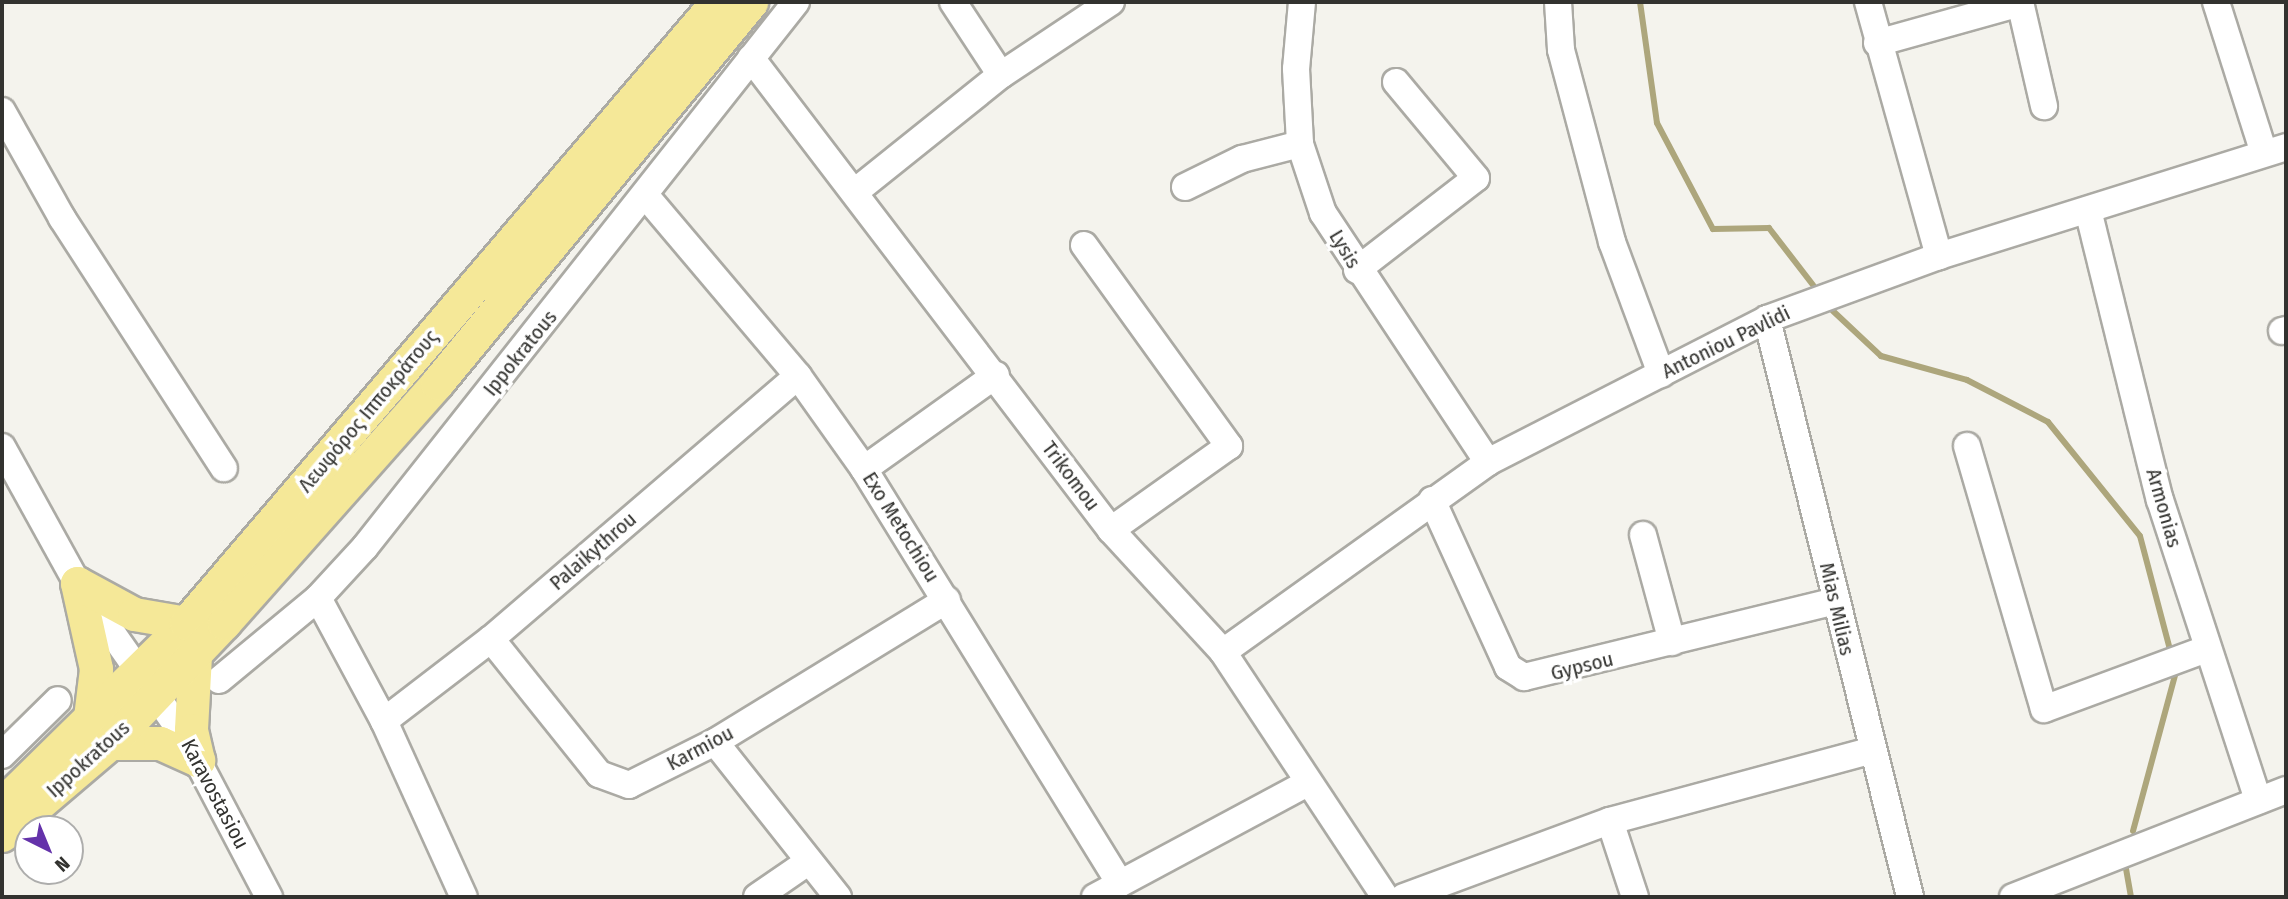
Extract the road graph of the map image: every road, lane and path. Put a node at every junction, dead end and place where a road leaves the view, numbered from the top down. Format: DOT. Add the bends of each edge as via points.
graph roads {
  1 [pos="717,2"];
  2 [pos="751,2"];
  3 [pos="796,2"];
  4 [pos="953,2"];
  5 [pos="1111,2"];
  6 [pos="1302,2"];
  7 [pos="1558,2"];
  8 [pos="1868,2"];
  9 [pos="2020,2"];
  10 [pos="2216,2"];
  11 [pos="1877,43"];
  12 [pos="751,58"];
  13 [pos="1001,75"];
  14 [pos="1396,82"];
  15 [pos="2044,106"];
  16 [pos="2,111"];
  17 [pos="1300,144"];
  18 [pos="2275,150"];
  19 [pos="1185,187"];
  20 [pos="856,191"];
  21 [pos="646,196"];
  22 [pos="2088,210"];
  23 [pos="1084,245"];
  24 [pos="1939,256"];
  25 [pos="1357,270"];
  26 [pos="1766,319"];
  27 [pos="1661,374"];
  28 [pos="996,375"];
  29 [pos="798,376"];
  30 [pos="1967,446"];
  31 [pos="2,447"];
  32 [pos="1488,462"];
  33 [pos="224,468"];
  34 [pos="864,469"];
  35 [pos="1432,500"];
  36 [pos="1111,530"];
  37 [pos="1643,535"];
  38 [pos="77,583"];
  39 [pos="318,598"];
  40 [pos="947,600"];
  41 [pos="1835,601"];
  42 [pos="186,623"];
  43 [pos="491,639"];
  44 [pos="1672,642"];
  45 [pos="2206,649"];
  46 [pos="1223,652"];
  47 [pos="195,655"];
  48 [pos="219,680"];
  49 [pos="146,693"];
  50 [pos="58,700"];
  51 [pos="384,721"];
  52 [pos="99,734"];
  53 [pos="715,742"];
  54 [pos="1870,751"];
  55 [pos="2,755"];
  56 [pos="198,760"];
  57 [pos="1306,784"];
  58 [pos="2286,790"];
  59 [pos="2258,800"];
  60 [pos="2,804"];
  61 [pos="1610,821"];
  62 [pos="2,835"];
  63 [pos="808,862"];
  64 [pos="1120,883"];
  65 [pos="269,897"];
  66 [pos="464,897"];
  67 [pos="757,897"];
  68 [pos="838,897"];
  69 [pos="1095,897"];
  70 [pos="1385,897"];
  71 [pos="1404,897"];
  72 [pos="1635,897"];
  73 [pos="1910,897"];
  74 [pos="2013,897"];
  1 -- 42 [label="main road, Λεωφόρος Ιπποκράτους"];
  2 -- 47 [label="main road, Λεωφόρος Ιπποκράτους" via="437,383"];
  3 -- 12 [label="street, Ippokratous"];
  4 -- 13 [label="street"];
  5 -- 13 [label="street"];
  6 -- 17 [label="street, Lysis" via="1296,69"];
  7 -- 27 [label="street" via="1561,50 1612,242"];
  8 -- 11 [label="street"];
  9 -- 11 [label="street"];
  9 -- 15 [label="street"];
  10 -- 18 [label="street"];
  11 -- 24 [label="street"];
  12 -- 20 [label="street, Trikomou"];
  12 -- 21 [label="street, Ippokratous"];
  13 -- 20 [label="street"];
  14 -- 25 [label="street" via="1476,178"];
  16 -- 33 [label="street" via="62,218"];
  17 -- 19 [label="street" via="1242,159"];
  17 -- 25 [label="street, Lysis" via="1324,213"];
  18 -- 22 [label="street, Antoniou Pavlidi"];
  20 -- 28 [label="street, Trikomou"];
  21 -- 29 [label="street, Exo Metochiou"];
  21 -- 39 [label="street, Ippokratous"];
  22 -- 24 [label="street, Antoniou Pavlidi"];
  22 -- 45 [label="street, Armonias" via="2160,500"];
  23 -- 36 [label="street" via="1229,446"];
  24 -- 26 [label="street, Antoniou Pavlidi"];
  25 -- 32 [label="street, Lysis"];
  26 -- 27 [label="street, Antoniou Pavlidi"];
  26 -- 41 [label="street, Mias Milias"];
  27 -- 32 [label="street, Antoniou Pavlidi"];
  28 -- 34 [label="street"];
  28 -- 36 [label="street, Trikomou"];
  29 -- 34 [label="street, Exo Metochiou"];
  29 -- 43 [label="street, Palaikythrou"];
  30 -- 45 [label="street" via="2044,709"];
  31 -- 38 [label="street, Karavostasiou"];
  32 -- 35 [label="street, Antoniou Pavlidi"];
  34 -- 40 [label="street, Exo Metochiou"];
  35 -- 44 [label="street, Gypsou" via="1516,674 1535,678"];
  35 -- 46 [label="street, Antoniou Pavlidi"];
  36 -- 46 [label="street, Trikomou"];
  37 -- 44 [label="street"];
  38 -- 42 [label="main road" via="134,614"];
  38 -- 49 [label="street, Karavostasiou"];
  38 -- 52 [label="main road" via="96,669"];
  39 -- 48 [label="street, Ippokratous"];
  39 -- 51 [label="street"];
  40 -- 53 [label="street, Karmiou"];
  40 -- 64 [label="street, Exo Metochiou"];
  41 -- 44 [label="street, Gypsou"];
  41 -- 54 [label="street, Mias Milias"];
  42 -- 49 [label="main road, Λεωφόρος Ιπποκράτους"];
  43 -- 51 [label="street, Palaikythrou"];
  43 -- 53 [label="street, Karmiou" via="609,783 629,785"];
  45 -- 59 [label="street, Armonias"];
  46 -- 57 [label="street, Trikomou"];
  47 -- 49 [label="main road, Λεωφόρος Ιπποκράτους"];
  47 -- 56 [label="main road" via="191,730"];
  49 -- 52 [label="main road, Λεωφόρος Ιπποκράτους"];
  49 -- 56 [label="street, Karavostasiou"];
  50 -- 55 [label="street"];
  51 -- 66 [label="street"];
  52 -- 56 [label="main road" via="160,743"];
  52 -- 60 [label="main road, Λεωφόρος Ιπποκράτους"];
  52 -- 62 [label="main road, Ippokratous"];
  53 -- 63 [label="street"];
  54 -- 61 [label="street"];
  54 -- 73 [label="street, Mias Milias"];
  56 -- 65 [label="street, Karavostasiou"];
  57 -- 64 [label="street"];
  57 -- 70 [label="street, Trikomou"];
  58 -- 59 [label="street"];
  59 -- 74 [label="street"];
  61 -- 71 [label="street"];
  61 -- 72 [label="street"];
  63 -- 67 [label="street"];
  63 -- 68 [label="street"];
  64 -- 69 [label="street"];
}
